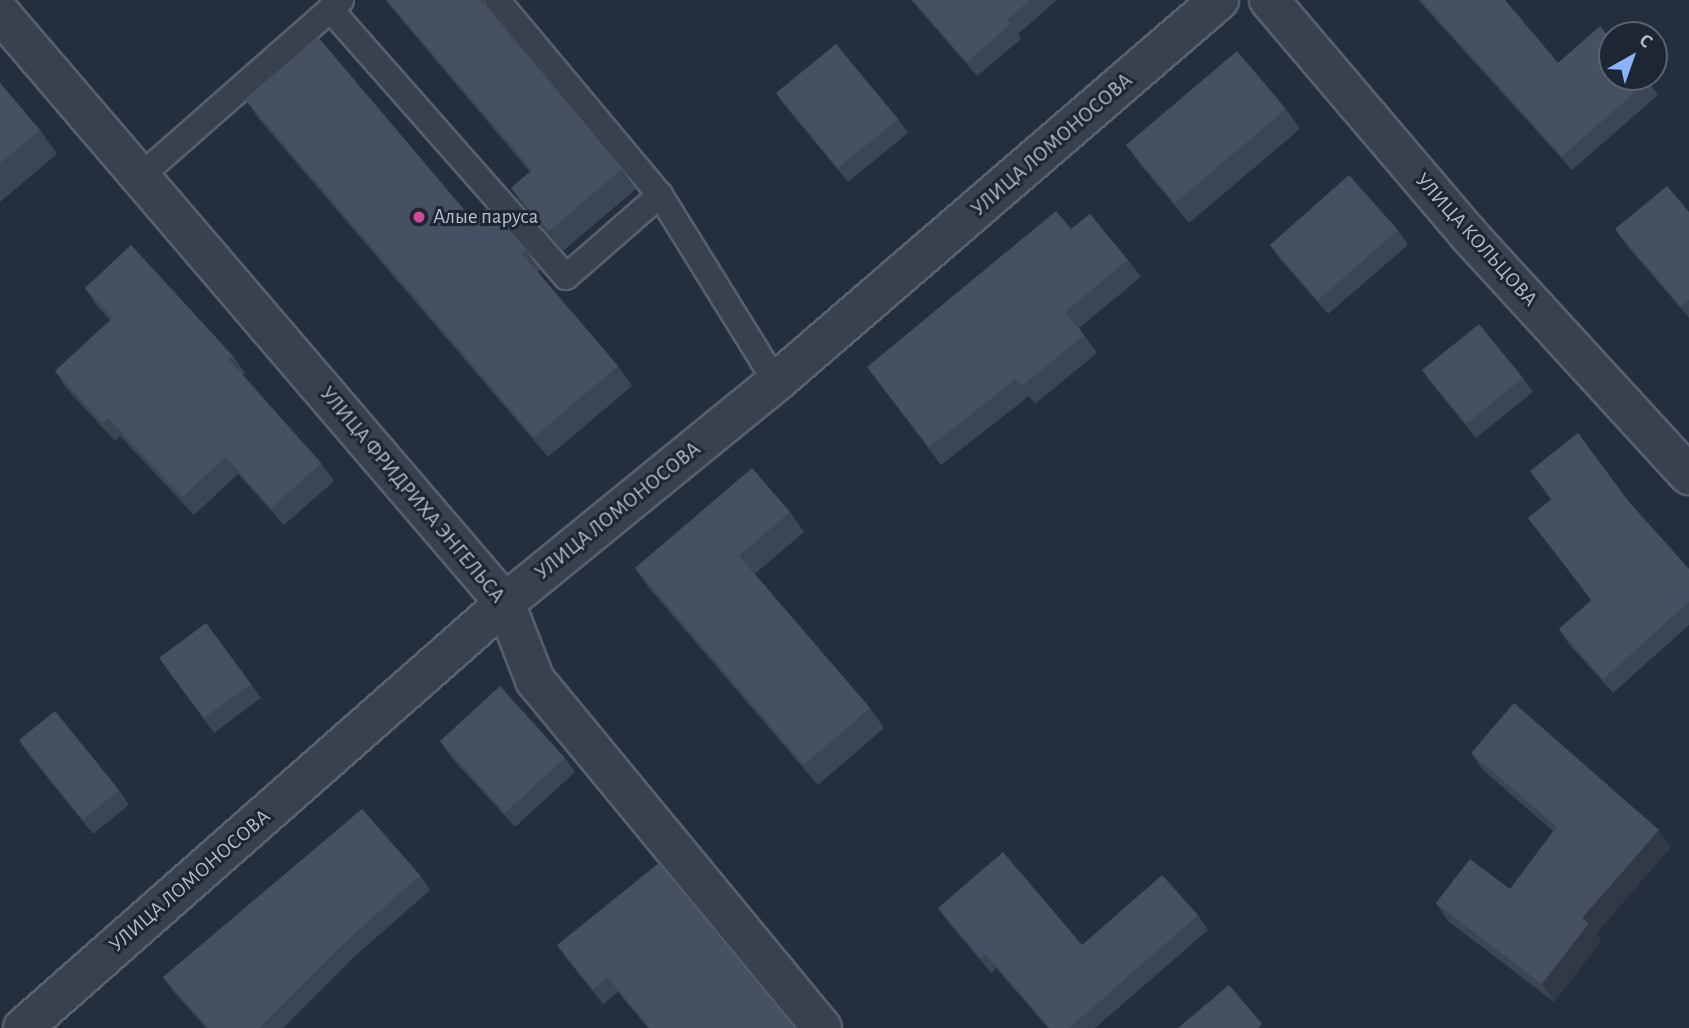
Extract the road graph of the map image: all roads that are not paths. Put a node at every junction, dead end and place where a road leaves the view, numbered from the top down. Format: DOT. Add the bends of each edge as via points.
graph roads {
  1 [pos="497,0"];
  2 [pos="1219,0"];
  3 [pos="1269,0"];
  4 [pos="336,5"];
  5 [pos="0,13"];
  6 [pos="142,175"];
  7 [pos="660,195"];
  8 [pos="776,382"];
  9 [pos="1689,475"];
  10 [pos="505,603"];
  11 [pos="23,1028"];
  12 [pos="822,1028"];
  1 -- 7 [label="lane"];
  2 -- 8 [label="street, УЛИЦА ЛОМОНОСОВА"];
  3 -- 9 [label="street, УЛИЦА КОЛЬЦОВА" via="1468,234"];
  4 -- 6 [label="lane"];
  4 -- 7 [label="lane" via="566,277"];
  5 -- 6 [label="street, УЛИЦА ФРИДРИХА ЭНГЕЛЬСА"];
  6 -- 10 [label="street, УЛИЦА ФРИДРИХА ЭНГЕЛЬСА"];
  7 -- 8 [label="lane"];
  8 -- 10 [label="street, УЛИЦА ЛОМОНОСОВА"];
  10 -- 11 [label="street, УЛИЦА ЛОМОНОСОВА"];
  10 -- 12 [label="street, УЛИЦА ФРИДРИХА ЭНГЕЛЬСА" via="535,680"];
}
